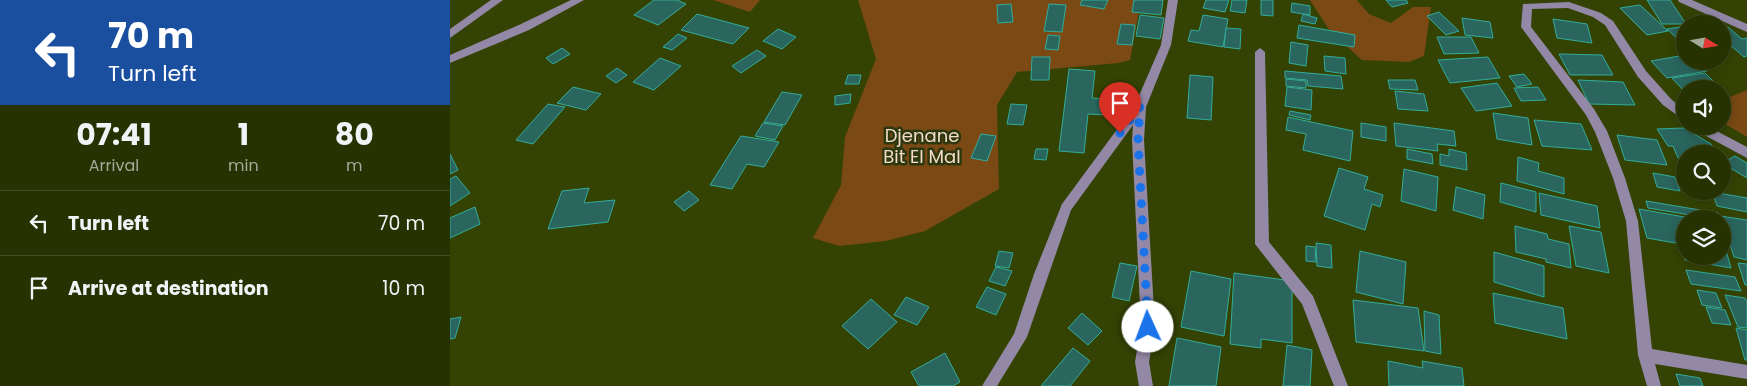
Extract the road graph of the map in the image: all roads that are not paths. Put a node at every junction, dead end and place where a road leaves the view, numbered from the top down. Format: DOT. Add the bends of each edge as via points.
graph roads {
  1 [pos="498,0"];
  2 [pos="579,0"];
  3 [pos="1173,0"];
  4 [pos="1682,0"];
  5 [pos="1747,28"];
  6 [pos="450,34"];
  7 [pos="1260,52"];
  8 [pos="450,59"];
  9 [pos="1140,107"];
  10 [pos="1676,110"];
  11 [pos="1714,135"];
  12 [pos="1747,153"];
  13 [pos="1645,356"];
  14 [pos="1747,372"];
  15 [pos="989,386"];
  16 [pos="1146,386"];
  17 [pos="1341,386"];
  18 [pos="1654,386"];
  1 -- 6 [label="street"];
  2 -- 8 [label="street"];
  3 -- 9 [label="street" via="1166,45"];
  4 -- 5 [label="street"];
  7 -- 17 [label="street" via="1262,244 1308,300"];
  9 -- 15 [label="street" via="1066,208 1020,337"];
  9 -- 16 [label="street" via="1138,140 1148,327 1142,362"];
  10 -- 13 [label="street" via="1642,74 1609,23 1569,5 1527,6 1526,26 1590,112 1619,178 1632,221"];
  11 -- 12 [label="street"];
  13 -- 14 [label="street"];
  13 -- 18 [label="street"];
}
